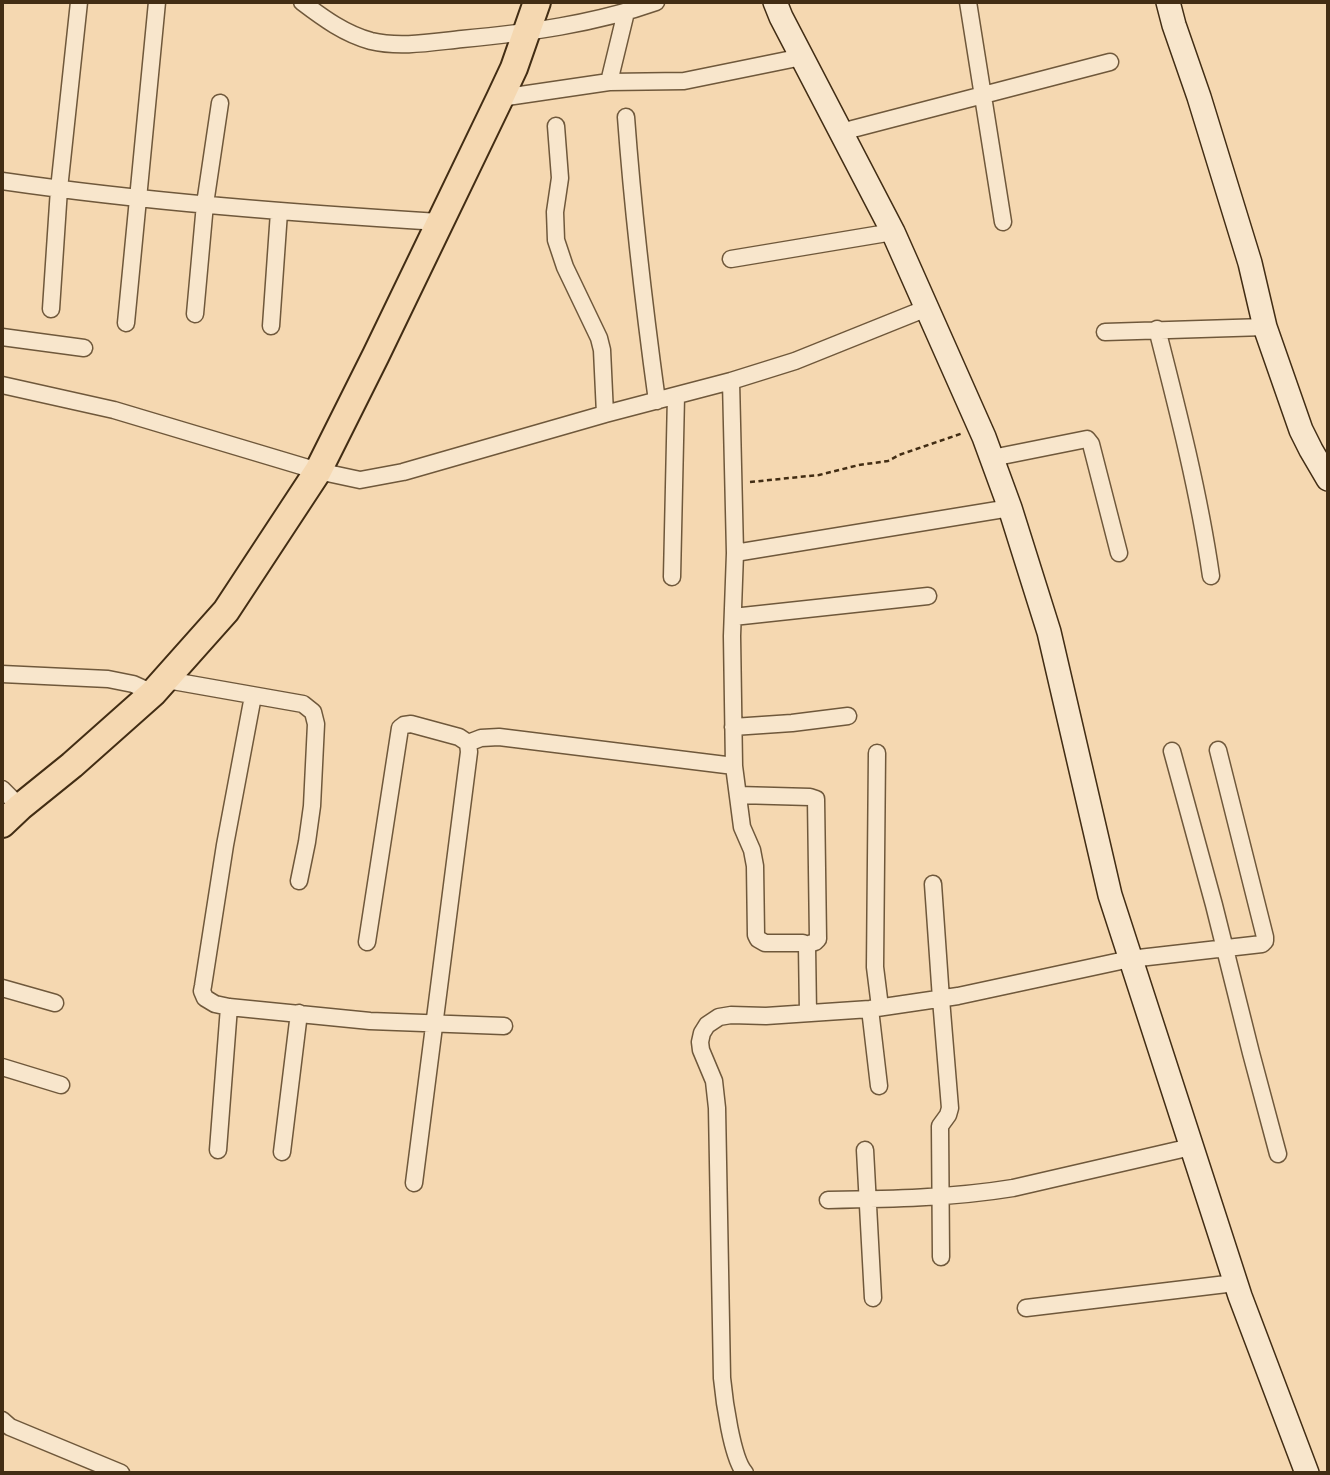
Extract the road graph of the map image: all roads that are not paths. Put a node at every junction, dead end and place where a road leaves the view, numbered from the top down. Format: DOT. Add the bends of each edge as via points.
graph roads {
  1 [pos="79,2"];
  2 [pos="158,2"];
  3 [pos="302,2"];
  4 [pos="537,2"];
  5 [pos="656,2"];
  6 [pos="775,2"];
  7 [pos="968,2"];
  8 [pos="1168,2"];
  9 [pos="626,12"];
  10 [pos="526,33"];
  11 [pos="802,57"];
  12 [pos="1110,62"];
  13 [pos="609,82"];
  14 [pos="984,95"];
  15 [pos="500,98"];
  16 [pos="220,103"];
  17 [pos="626,117"];
  18 [pos="556,126"];
  19 [pos="841,132"];
  20 [pos="2,181"];
  21 [pos="60,189"];
  22 [pos="137,197"];
  23 [pos="205,204"];
  24 [pos="279,212"];
  25 [pos="439,222"];
  26 [pos="1003,222"];
  27 [pos="893,232"];
  28 [pos="732,258"];
  29 [pos="927,308"];
  30 [pos="51,309"];
  31 [pos="195,314"];
  32 [pos="126,323"];
  33 [pos="271,326"];
  34 [pos="1265,327"];
  35 [pos="1157,329"];
  36 [pos="1105,332"];
  37 [pos="2,337"];
  38 [pos="83,348"];
  39 [pos="731,380"];
  40 [pos="2,385"];
  41 [pos="676,396"];
  42 [pos="657,401"];
  43 [pos="605,414"];
  44 [pos="992,458"];
  45 [pos="318,471"];
  46 [pos="1328,479"];
  47 [pos="1010,509"];
  48 [pos="735,553"];
  49 [pos="1119,554"];
  50 [pos="1211,576"];
  51 [pos="672,577"];
  52 [pos="928,596"];
  53 [pos="733,617"];
  54 [pos="2,674"];
  55 [pos="160,687"];
  56 [pos="253,696"];
  57 [pos="848,716"];
  58 [pos="733,727"];
  59 [pos="468,743"];
  60 [pos="1218,750"];
  61 [pos="1172,751"];
  62 [pos="877,754"];
  63 [pos="734,766"];
  64 [pos="738,795"];
  65 [pos="8,806"];
  66 [pos="299,881"];
  67 [pos="933,884"];
  68 [pos="367,942"];
  69 [pos="806,945"];
  70 [pos="1225,949"];
  71 [pos="1130,959"];
  72 [pos="2,988"];
  73 [pos="941,999"];
  74 [pos="55,1003"];
  75 [pos="229,1007"];
  76 [pos="875,1008"];
  77 [pos="299,1013"];
  78 [pos="808,1013"];
  79 [pos="434,1023"];
  80 [pos="504,1026"];
  81 [pos="2,1067"];
  82 [pos="61,1085"];
  83 [pos="879,1086"];
  84 [pos="1191,1147"];
  85 [pos="218,1150"];
  86 [pos="865,1150"];
  87 [pos="282,1152"];
  88 [pos="1278,1154"];
  89 [pos="414,1183"];
  90 [pos="941,1196"];
  91 [pos="868,1199"];
  92 [pos="828,1200"];
  93 [pos="941,1257"];
  94 [pos="1235,1283"];
  95 [pos="873,1298"];
  96 [pos="1026,1308"];
  97 [pos="2,1420"];
  98 [pos="121,1473"];
  99 [pos="744,1473"];
  100 [pos="1307,1473"];
  1 -- 21 [label="street"];
  2 -- 22 [label="street"];
  3 -- 10 [label="street" via="344,30 373,41 412,43"];
  4 -- 10 [label="main road"];
  5 -- 9 [label="street"];
  6 -- 11 [label="street"];
  7 -- 14 [label="street"];
  8 -- 34 [label="street" via="1250,263"];
  9 -- 10 [label="street"];
  9 -- 13 [label="street"];
  10 -- 15 [label="main road"];
  11 -- 13 [label="street" via="684,81"];
  11 -- 19 [label="street"];
  12 -- 14 [label="street"];
  13 -- 15 [label="street"];
  14 -- 19 [label="street"];
  14 -- 26 [label="street"];
  15 -- 25 [label="main road"];
  16 -- 23 [label="street"];
  17 -- 42 [label="street"];
  18 -- 43 [label="street" via="560,178 556,240 599,338"];
  19 -- 27 [label="street"];
  20 -- 21 [label="street"];
  21 -- 22 [label="street"];
  21 -- 30 [label="street"];
  22 -- 23 [label="street"];
  22 -- 32 [label="street"];
  23 -- 24 [label="street"];
  23 -- 31 [label="street"];
  24 -- 25 [label="street"];
  24 -- 33 [label="street"];
  25 -- 45 [label="main road"];
  27 -- 28 [label="street"];
  27 -- 29 [label="street"];
  29 -- 39 [label="street" via="795,361"];
  29 -- 44 [label="street"];
  34 -- 35 [label="street"];
  34 -- 46 [label="street" via="1301,430"];
  35 -- 36 [label="street"];
  35 -- 50 [label="street" via="1190,460"];
  37 -- 38 [label="street"];
  39 -- 41 [label="street"];
  39 -- 48 [label="street"];
  40 -- 45 [label="street" via="114,410"];
  41 -- 42 [label="street"];
  41 -- 51 [label="street"];
  42 -- 43 [label="street"];
  43 -- 45 [label="street" via="370,479"];
  44 -- 47 [label="street"];
  44 -- 49 [label="street" via="1087,439"];
  45 -- 55 [label="main road" via="226,611"];
  47 -- 48 [label="street"];
  47 -- 71 [label="street" via="1049,632 1110,895"];
  48 -- 53 [label="street"];
  52 -- 53 [label="street"];
  53 -- 58 [label="street"];
  54 -- 55 [label="street" via="108,679"];
  55 -- 56 [label="street"];
  55 -- 65 [label="main road" via="72,765"];
  56 -- 66 [label="street" via="303,704 315,718 312,806"];
  56 -- 75 [label="street" via="202,991 207,1001"];
  57 -- 58 [label="street"];
  58 -- 63 [label="street"];
  59 -- 63 [label="street" via="499,737"];
  59 -- 68 [label="street" via="411,724 400,728"];
  59 -- 79 [label="street"];
  60 -- 70 [label="street" via="1265,937 1258,946"];
  61 -- 70 [label="street"];
  62 -- 76 [label="street"];
  63 -- 64 [label="street"];
  64 -- 69 [label="street" via="755,866 757,937 765,943"];
  64 -- 69 [label="street" via="816,799 818,939"];
  67 -- 73 [label="street"];
  69 -- 78 [label="street"];
  70 -- 71 [label="street"];
  70 -- 88 [label="street"];
  71 -- 73 [label="street"];
  71 -- 84 [label="street"];
  72 -- 74 [label="street"];
  73 -- 76 [label="street"];
  73 -- 90 [label="street" via="950,1108 940,1126"];
  75 -- 77 [label="street"];
  75 -- 85 [label="street"];
  76 -- 78 [label="street"];
  76 -- 83 [label="street"];
  77 -- 79 [label="street"];
  77 -- 87 [label="street"];
  78 -- 99 [label="street" via="719,1017 707,1025 700,1042 714,1081 717,1108 724,1394"];
  79 -- 80 [label="street"];
  79 -- 89 [label="street"];
  81 -- 82 [label="street"];
  84 -- 90 [label="street" via="1013,1188"];
  84 -- 94 [label="street"];
  86 -- 91 [label="street"];
  90 -- 91 [label="street"];
  90 -- 93 [label="street"];
  91 -- 92 [label="street"];
  91 -- 95 [label="street"];
  94 -- 96 [label="street"];
  94 -- 100 [label="street"];
  97 -- 98 [label="street"];
}
